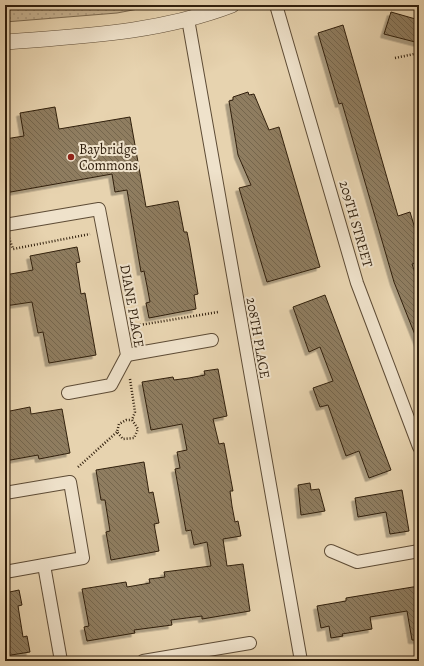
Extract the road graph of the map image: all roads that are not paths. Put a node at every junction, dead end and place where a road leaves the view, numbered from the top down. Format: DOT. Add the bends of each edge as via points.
graph roads {
  1 [pos="232,5"];
  2 [pos="276,5"];
  3 [pos="188,19"];
  4 [pos="5,42"];
  5 [pos="5,225"];
  6 [pos="212,340"];
  7 [pos="127,355"];
  8 [pos="68,393"];
  9 [pos="419,447"];
  10 [pos="5,493"];
  11 [pos="331,550"];
  12 [pos="419,551"];
  13 [pos="44,565"];
  14 [pos="5,572"];
  15 [pos="250,643"];
  16 [pos="61,661"];
  17 [pos="143,661"];
  18 [pos="301,661"];
  1 -- 3 [label="street"];
  2 -- 9 [label="street, 209TH STREET" via="357,283"];
  3 -- 4 [label="street" via="116,33"];
  3 -- 18 [label="street, 208TH PLACE"];
  5 -- 7 [label="street, DIANE PLACE" via="99,209"];
  6 -- 7 [label="street"];
  7 -- 8 [label="street, DIANE PLACE" via="111,385"];
  10 -- 13 [label="street" via="70,482 83,558"];
  11 -- 12 [label="street" via="357,562"];
  13 -- 14 [label="street"];
  13 -- 16 [label="street"];
  15 -- 17 [label="street"];
}
